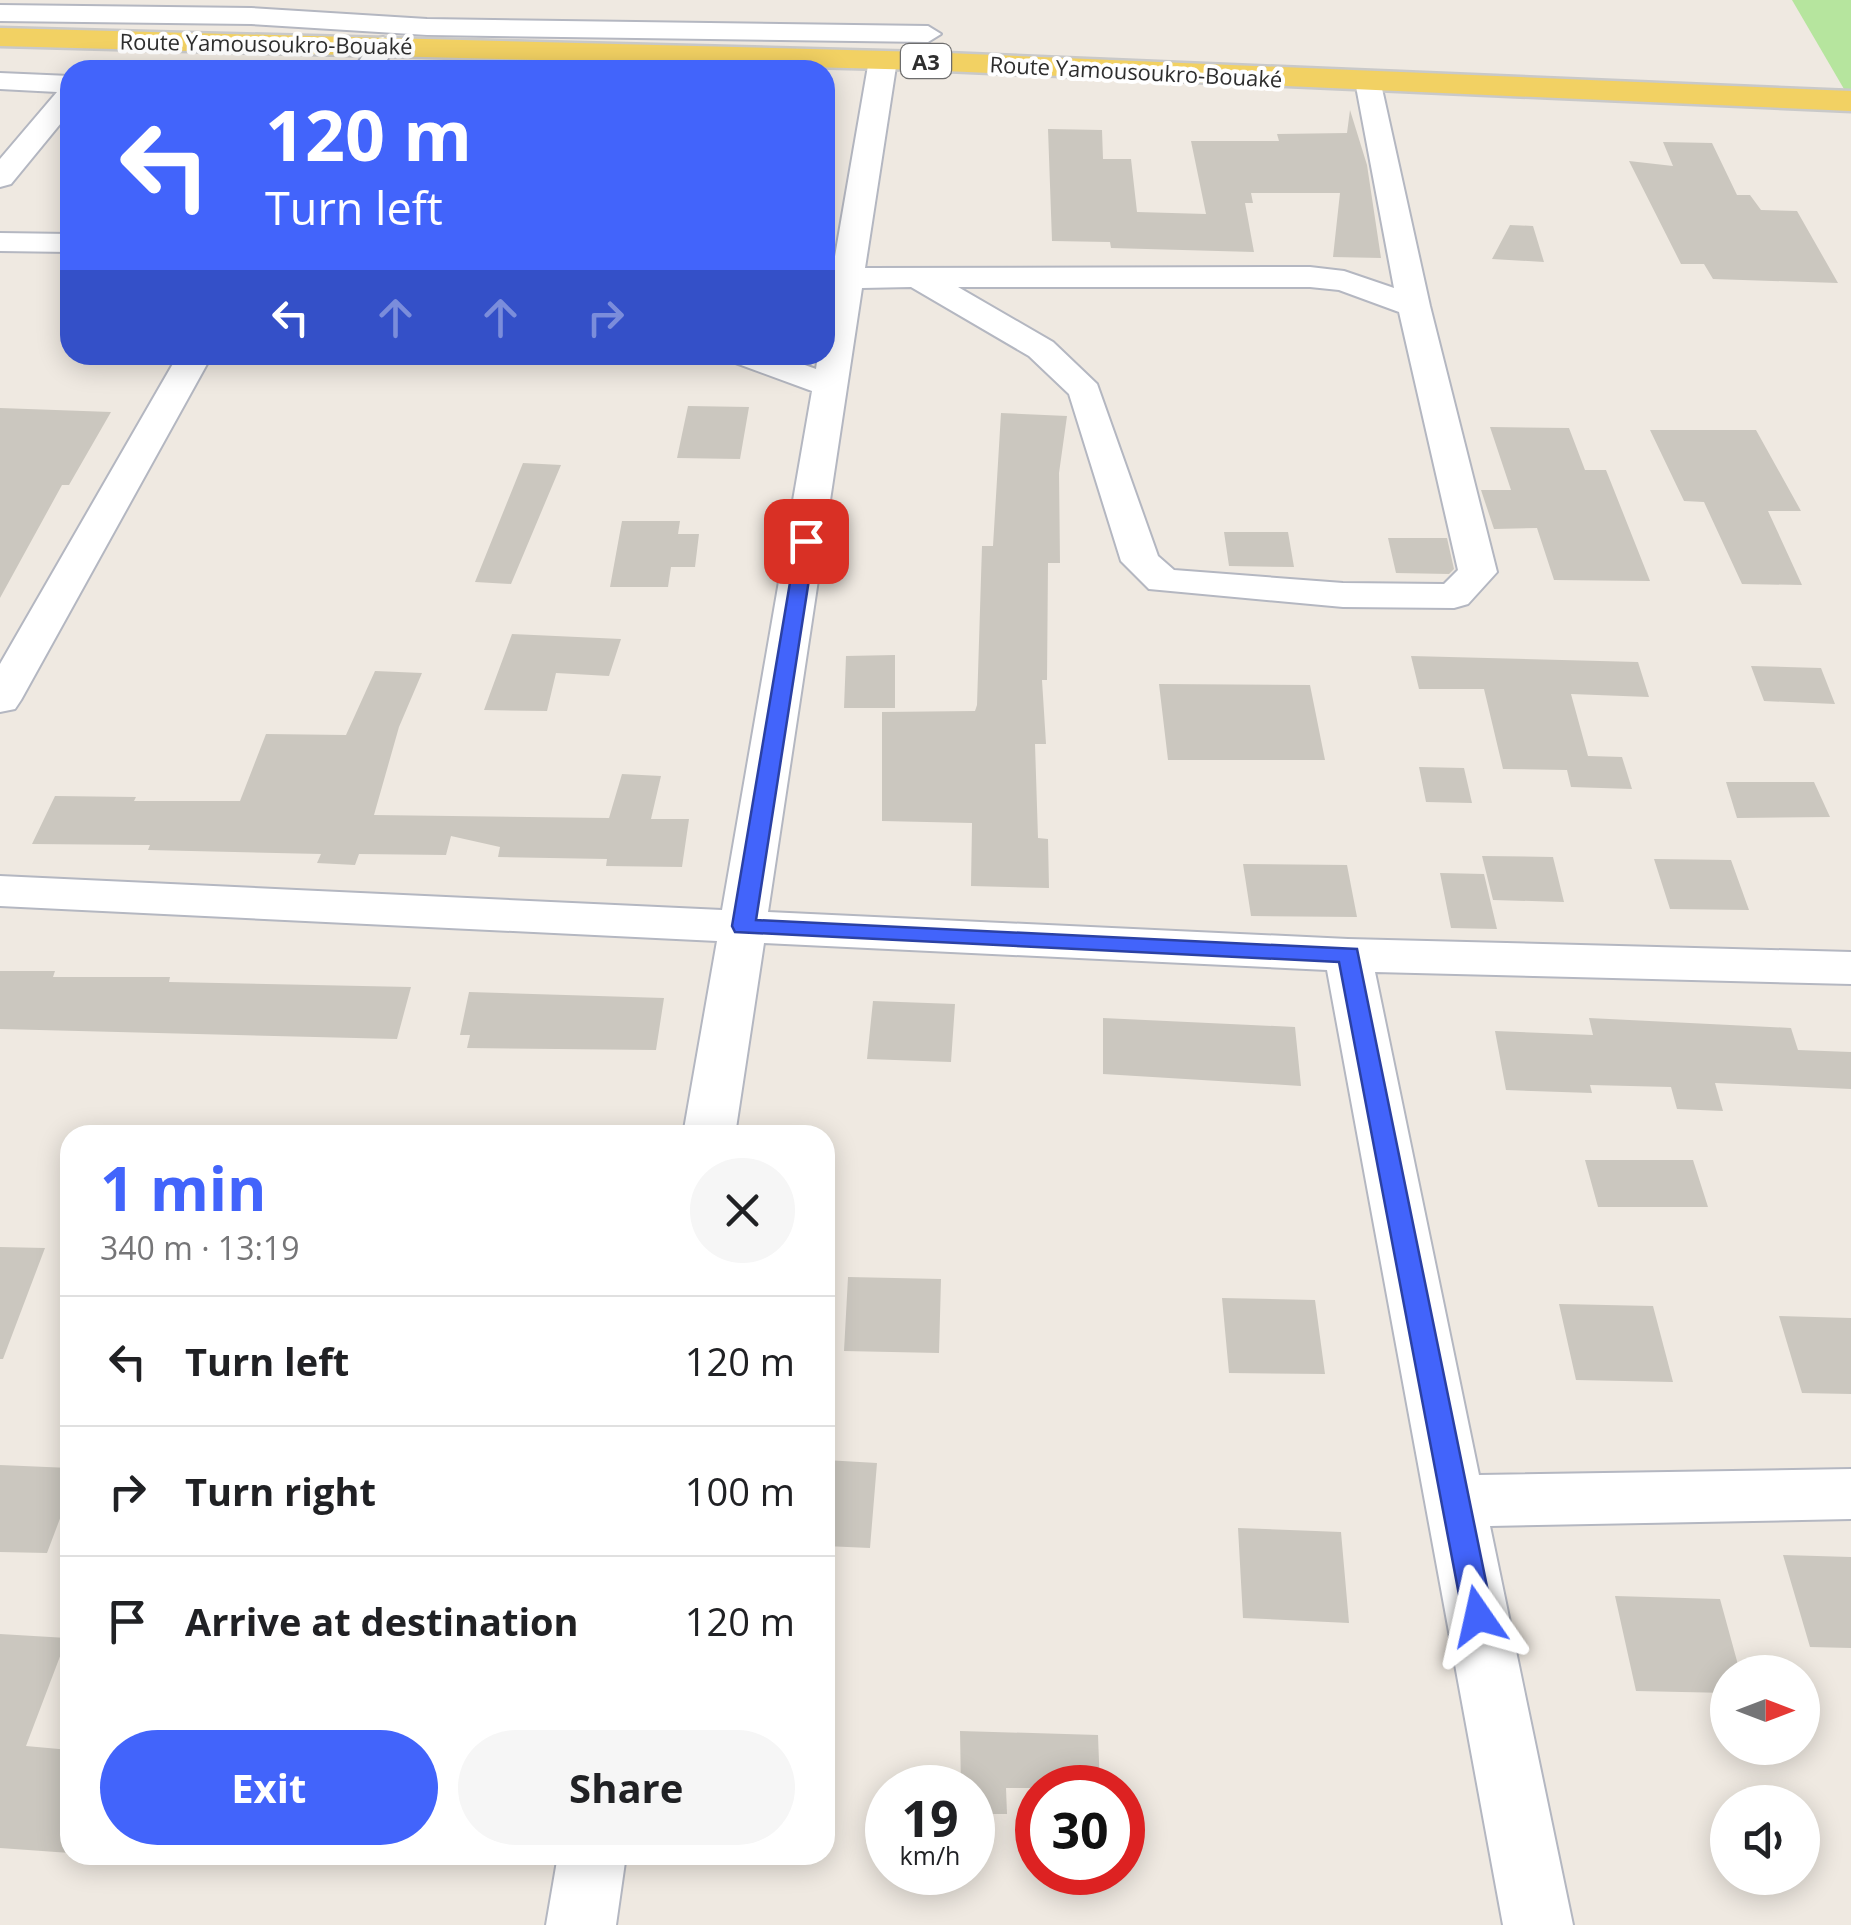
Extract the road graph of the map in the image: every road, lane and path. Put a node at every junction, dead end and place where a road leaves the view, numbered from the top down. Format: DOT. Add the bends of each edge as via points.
graph roads {
  1 [pos="602,0"];
  2 [pos="937,0"];
  3 [pos="254,8"];
  4 [pos="0,14"];
  5 [pos="588,30"];
  6 [pos="0,37"];
  7 [pos="926,48"];
  8 [pos="375,57"];
  9 [pos="883,60"];
  10 [pos="0,81"];
  11 [pos="1368,81"];
  12 [pos="60,84"];
  13 [pos="1851,101"];
  14 [pos="60,106"];
  15 [pos="0,178"];
  16 [pos="0,242"];
  17 [pos="60,244"];
  18 [pos="837,278"];
  19 [pos="918,278"];
  20 [pos="1414,306"];
  21 [pos="835,322"];
  22 [pos="190,365"];
  23 [pos="772,365"];
  24 [pos="833,365"];
  25 [pos="832,387"];
  26 [pos="0,700"];
  27 [pos="0,891"];
  28 [pos="743,926"];
  29 [pos="1348,955"];
  30 [pos="1851,968"];
  31 [pos="711,1125"];
  32 [pos="1851,1494"];
  33 [pos="1455,1501"];
  34 [pos="590,1865"];
  35 [pos="580,1925"];
  36 [pos="1538,1925"];
  1 -- 5 [label="street"];
  2 -- 7 [label="street"];
  3 -- 4 [label="street"];
  3 -- 5 [label="street" via="380,26"];
  5 -- 7 [label="street"];
  6 -- 8 [label="main road, Route Yamousoukro-Bouaké / A3"];
  7 -- 9 [label="main road, Route Yamousoukro-Bouaké / A3"];
  7 -- 11 [label="main road, Route Yamousoukro-Bouaké / A3"];
  8 -- 9 [label="main road, Route Yamousoukro-Bouaké / A3"];
  9 -- 18 [label="street"];
  10 -- 12 [label="street"];
  11 -- 13 [label="main road, Route Yamousoukro-Bouaké / A3"];
  11 -- 20 [label="street"];
  14 -- 15 [label="street"];
  16 -- 17 [label="street"];
  18 -- 19 [label="street"];
  18 -- 21 [label="street"];
  19 -- 20 [label="street" via="1310,277 1344,281"];
  19 -- 20 [label="street" via="1041,349 1084,390 1140,561 1164,580 1454,596 1478,572"];
  22 -- 26 [label="street"];
  23 -- 25 [label="street"];
  24 -- 25 [label="street"];
  25 -- 28 [label="street"];
  27 -- 28 [label="street"];
  28 -- 29 [label="street"];
  28 -- 31 [label="street"];
  29 -- 30 [label="street"];
  29 -- 33 [label="street"];
  32 -- 33 [label="street"];
  33 -- 36 [label="street"];
  34 -- 35 [label="street"];
}
